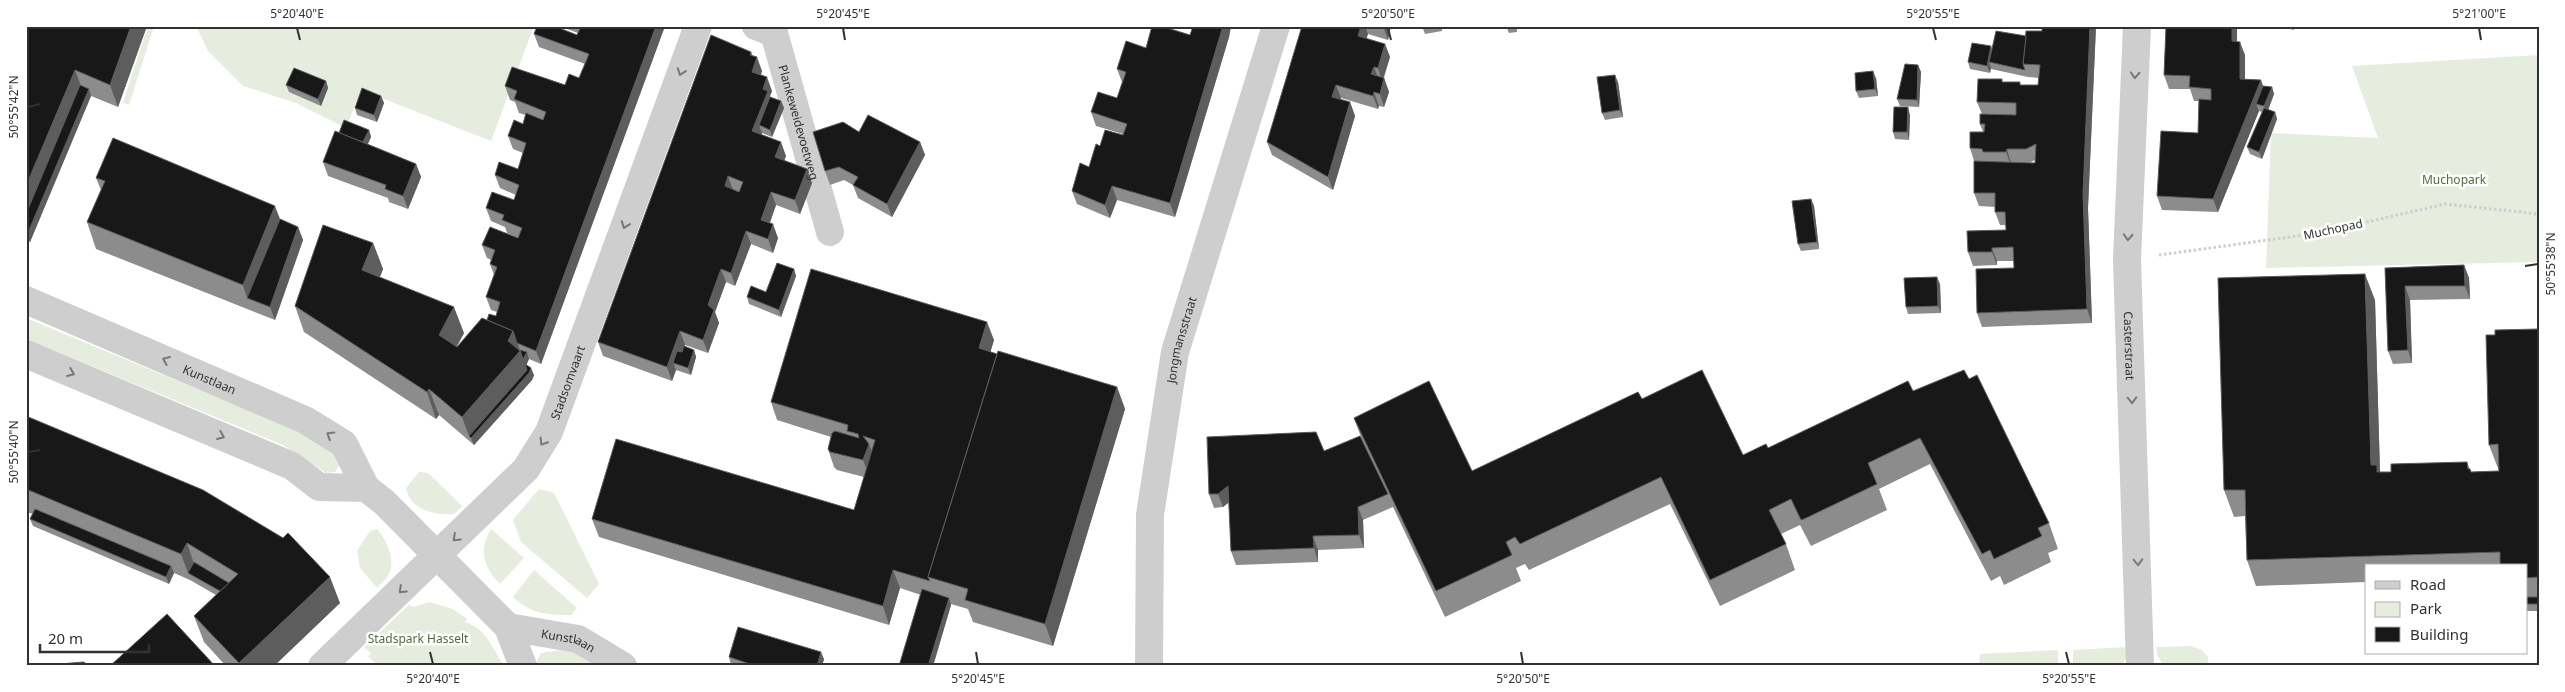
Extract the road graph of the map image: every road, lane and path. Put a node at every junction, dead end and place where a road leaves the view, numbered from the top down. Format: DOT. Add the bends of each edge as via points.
graph roads {
  1 [pos="698,26"];
  2 [pos="756,26"];
  3 [pos="1276,26"];
  4 [pos="2137,26"];
  5 [pos="2539,214"];
  6 [pos="830,232"];
  7 [pos="2127,260"];
  8 [pos="26,300"];
  9 [pos="26,354"];
  10 [pos="366,488"];
  11 [pos="437,556"];
  12 [pos="508,627"];
  13 [pos="322,666"];
  14 [pos="523,666"];
  15 [pos="623,666"];
  16 [pos="1149,666"];
  17 [pos="2140,666"];
  1 -- 11 [label="street, Stadsomvaart, one-way" via="549,432 526,469"];
  2 -- 6 [label="street, Plankeweidevoetweg" via="774,33"];
  3 -- 16 [label="street, Jongmansstraat" via="1174,352 1150,515"];
  4 -- 7 [label="street, Casterstraat, one-way"];
  5 -- 7 [label="path, Muchopad" via="2445,204 2319,233"];
  7 -- 17 [label="street, Casterstraat, one-way"];
  10 -- 8 [label="street, Kunstlaan, one-way" via="344,444 305,420"];
  9 -- 10 [label="street, one-way" via="292,466 319,487"];
  10 -- 11 [label="street, Kunstlaan"];
  11 -- 12 [label="street, Kunstlaan"];
  11 -- 13 [label="street, Stadsomvaart, one-way"];
  12 -- 14 [label="street, Kunstlaan"];
  12 -- 15 [label="street, Kunstlaan" via="578,640"];
}
